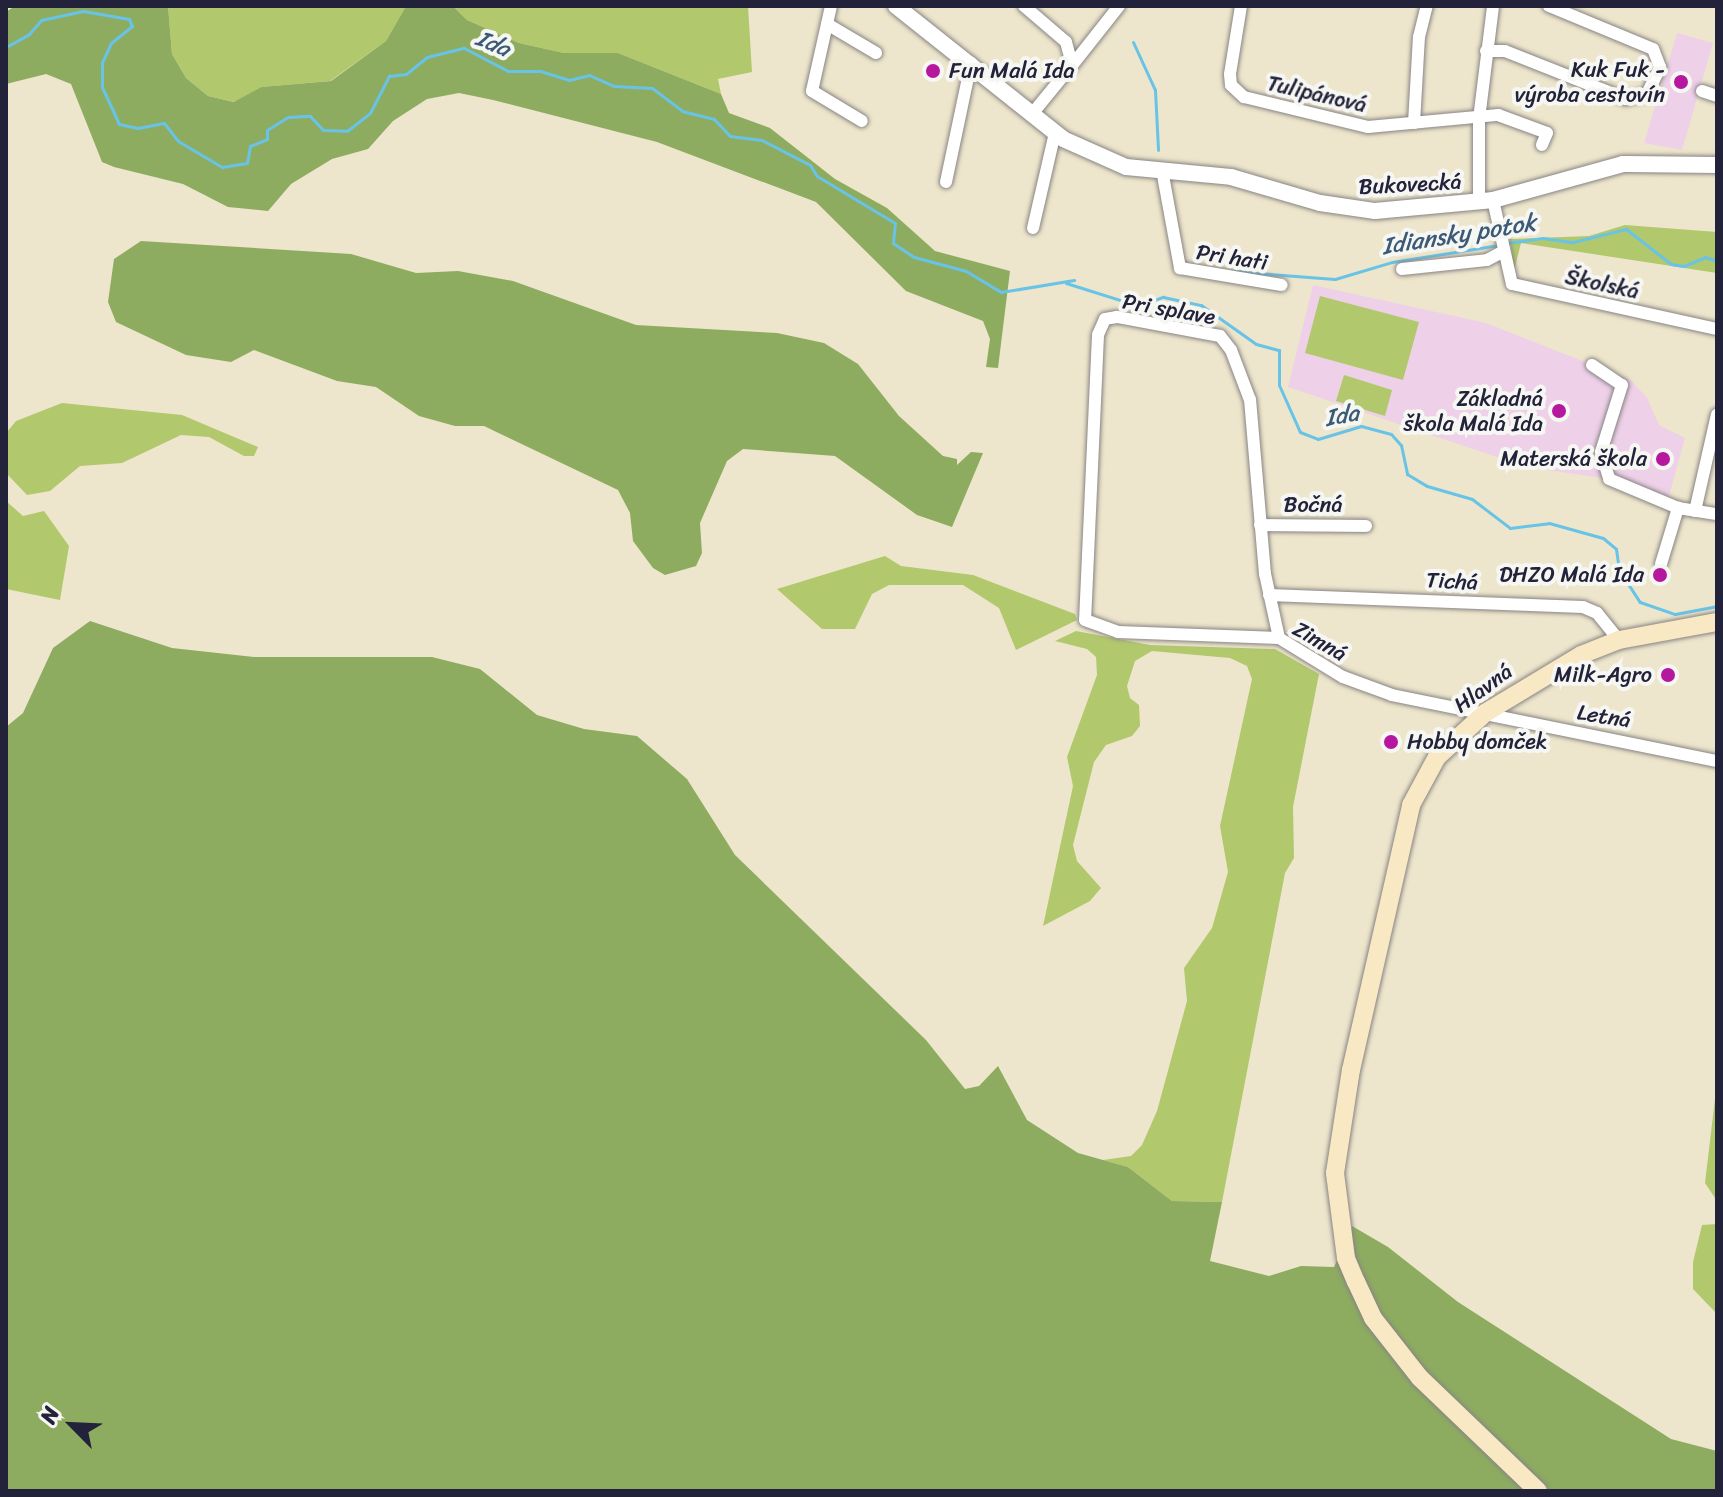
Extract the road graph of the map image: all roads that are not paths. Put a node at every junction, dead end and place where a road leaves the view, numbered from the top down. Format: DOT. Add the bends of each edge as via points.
graph roads {
  1 [pos="831,6"];
  2 [pos="896,6"];
  3 [pos="1024,6"];
  4 [pos="1241,6"];
  5 [pos="1427,6"];
  6 [pos="1493,6"];
  7 [pos="1549,6"];
  8 [pos="1116,11"];
  9 [pos="827,24"];
  10 [pos="1486,51"];
  11 [pos="876,53"];
  12 [pos="971,63"];
  13 [pos="1068,70"];
  14 [pos="1702,91"];
  15 [pos="1717,96"];
  16 [pos="1032,114"];
  17 [pos="1479,119"];
  18 [pos="862,121"];
  19 [pos="1414,123"];
  20 [pos="1059,136"];
  21 [pos="1542,145"];
  22 [pos="1717,165"];
  23 [pos="1162,170"];
  24 [pos="946,182"];
  25 [pos="1486,201"];
  26 [pos="1033,228"];
  27 [pos="1504,251"];
  28 [pos="1402,269"];
  29 [pos="1282,285"];
  30 [pos="1717,329"];
  31 [pos="1592,365"];
  32 [pos="1717,414"];
  33 [pos="1678,508"];
  34 [pos="1695,511"];
  35 [pos="1717,514"];
  36 [pos="1260,525"];
  37 [pos="1366,526"];
  38 [pos="1661,564"];
  39 [pos="1269,595"];
  40 [pos="1085,620"];
  41 [pos="1717,622"];
  42 [pos="1279,638"];
  43 [pos="1619,640"];
  44 [pos="1485,713"];
  45 [pos="1717,761"];
  46 [pos="1538,1491"];
  1 -- 9 [label="street"];
  2 -- 12 [label="street, Bukovecká"];
  3 -- 13 [label="street" via="1062,38 1070,53"];
  4 -- 19 [label="street, Tulipánová" via="1230,74 1239,94 1360,126"];
  5 -- 19 [label="street" via="1419,37"];
  6 -- 10 [label="street, Školská"];
  7 -- 10 [label="street" via="1653,49 1660,67 1647,94 1626,99 1505,51"];
  8 -- 13 [label="street"];
  9 -- 11 [label="street"];
  9 -- 18 [label="street" via="812,91"];
  10 -- 17 [label="street, Školská"];
  12 -- 16 [label="street, Bukovecká"];
  12 -- 24 [label="street"];
  13 -- 16 [label="street"];
  14 -- 15 [label="street"];
  16 -- 20 [label="street, Bukovecká"];
  17 -- 19 [label="street, Tulipánová"];
  17 -- 21 [label="street, Tulipánová" via="1498,115 1547,133"];
  17 -- 25 [label="street, Školská"];
  20 -- 23 [label="street, Bukovecká" via="1107,161"];
  20 -- 26 [label="street"];
  22 -- 25 [label="street, Bukovecká" via="1623,164"];
  23 -- 25 [label="street, Bukovecká" via="1240,179 1348,209 1391,211"];
  23 -- 29 [label="street, Pri hati" via="1180,268"];
  25 -- 27 [label="street, Školská"];
  27 -- 28 [label="street" via="1487,260"];
  27 -- 30 [label="street, Školská" via="1509,280 1515,285"];
  31 -- 33 [label="street" via="1622,385 1603,442 1604,470 1616,482"];
  32 -- 34 [label="street"];
  33 -- 34 [label="street"];
  33 -- 38 [label="street"];
  34 -- 35 [label="street"];
  36 -- 37 [label="street, Bočná"];
  36 -- 39 [label="street, Pri splave"];
  36 -- 40 [label="street, Pri splave" via="1250,400 1242,372 1220,336 1105,319 1098,335"];
  39 -- 42 [label="street, Pri splave"];
  39 -- 43 [label="street, Tichá" via="1583,607 1597,613"];
  40 -- 42 [label="street, Zimná" via="1118,632"];
  41 -- 43 [label="main road, Hlavná"];
  42 -- 44 [label="street, Zimná" via="1316,663 1374,689"];
  43 -- 44 [label="main road, Hlavná" via="1555,667"];
  44 -- 45 [label="street, Letná"];
  44 -- 46 [label="main road, Hlavná" via="1437,757 1420,785 1340,1124 1336,1195 1346,1258 1373,1318 1420,1378"];
}
